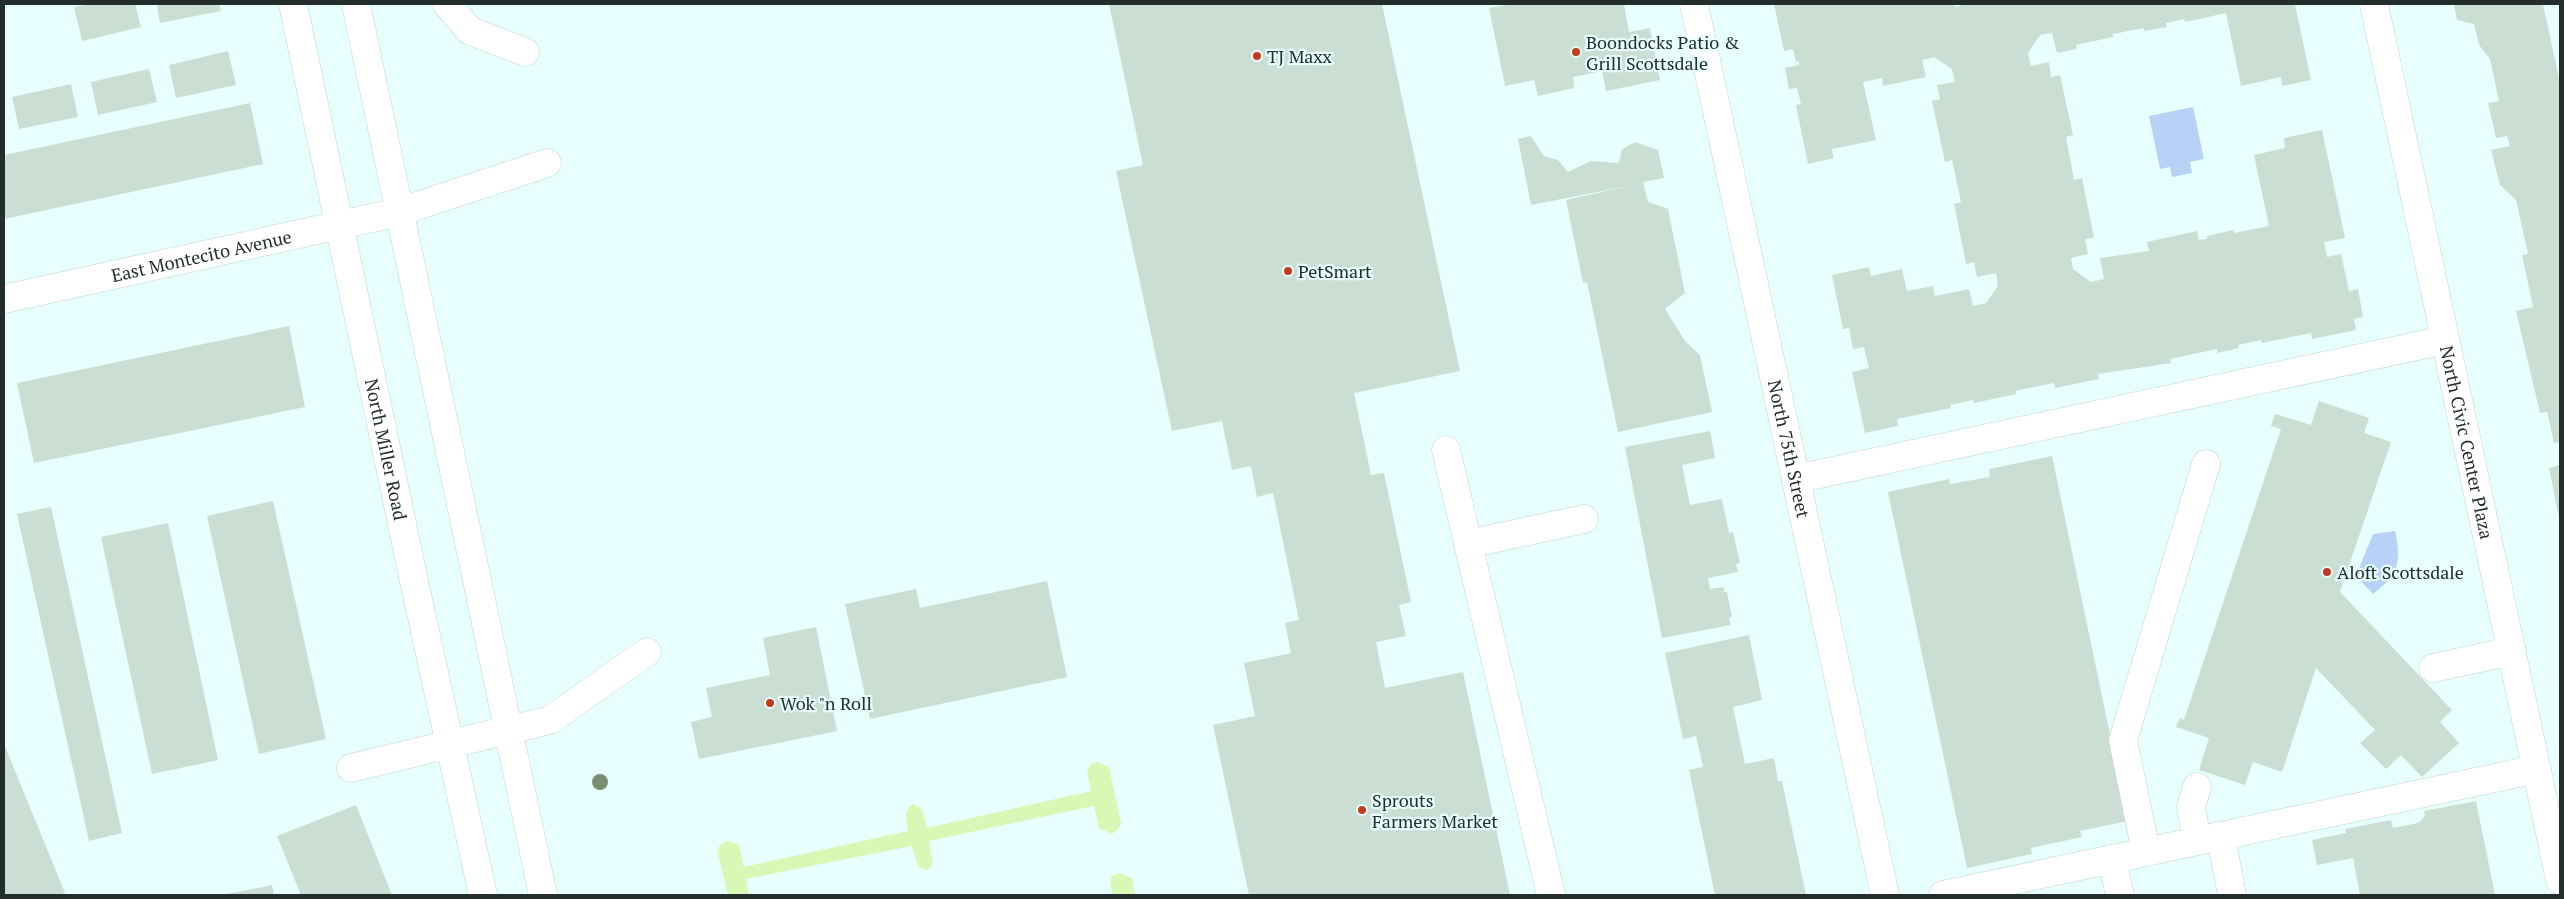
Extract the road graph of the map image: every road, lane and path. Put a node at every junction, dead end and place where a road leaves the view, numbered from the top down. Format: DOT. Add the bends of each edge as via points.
graph roads {
  1 [pos="293,4"];
  2 [pos="356,4"];
  3 [pos="447,4"];
  4 [pos="1694,4"];
  5 [pos="2374,4"];
  6 [pos="525,52"];
  7 [pos="547,163"];
  8 [pos="399,212"];
  9 [pos="339,226"];
  10 [pos="4,299"];
  11 [pos="2445,340"];
  12 [pos="1446,450"];
  13 [pos="2206,464"];
  14 [pos="1796,479"];
  15 [pos="1584,519"];
  16 [pos="1468,544"];
  17 [pos="2512,651"];
  18 [pos="646,652"];
  19 [pos="2433,668"];
  20 [pos="508,732"];
  21 [pos="451,745"];
  22 [pos="351,768"];
  23 [pos="2536,768"];
  24 [pos="2197,787"];
  25 [pos="2209,839"];
  26 [pos="2146,852"];
  27 [pos="2112,859"];
  28 [pos="2560,880"];
  29 [pos="483,895"];
  30 [pos="543,895"];
  31 [pos="1551,895"];
  32 [pos="1885,895"];
  33 [pos="1943,895"];
  34 [pos="2120,895"];
  35 [pos="2232,895"];
  1 -- 9 [label="street, North Miller Road"];
  2 -- 8 [label="street"];
  3 -- 6 [label="street" via="470,31"];
  4 -- 14 [label="street, North 75th Street"];
  5 -- 11 [label="street, North Civic Center Plaza"];
  7 -- 8 [label="street, East Montecito Avenue"];
  8 -- 9 [label="street, East Montecito Avenue"];
  8 -- 20 [label="street"];
  9 -- 10 [label="street, East Montecito Avenue"];
  9 -- 21 [label="street, North Miller Road"];
  11 -- 14 [label="street"];
  11 -- 17 [label="street, North Civic Center Plaza"];
  12 -- 16 [label="street"];
  13 -- 26 [label="street" via="2123,740"];
  14 -- 32 [label="street, North 75th Street"];
  15 -- 16 [label="street"];
  16 -- 31 [label="street"];
  17 -- 19 [label="street"];
  17 -- 23 [label="street, North Civic Center Plaza"];
  18 -- 20 [label="street" via="550,720"];
  20 -- 21 [label="street"];
  20 -- 30 [label="street"];
  21 -- 22 [label="street"];
  21 -- 29 [label="street, North Miller Road"];
  23 -- 25 [label="street"];
  23 -- 28 [label="street, North Civic Center Plaza"];
  24 -- 25 [label="street" via="2191,807"];
  25 -- 26 [label="street"];
  25 -- 35 [label="street"];
  26 -- 27 [label="street"];
  27 -- 33 [label="street"];
  27 -- 34 [label="street"];
}
